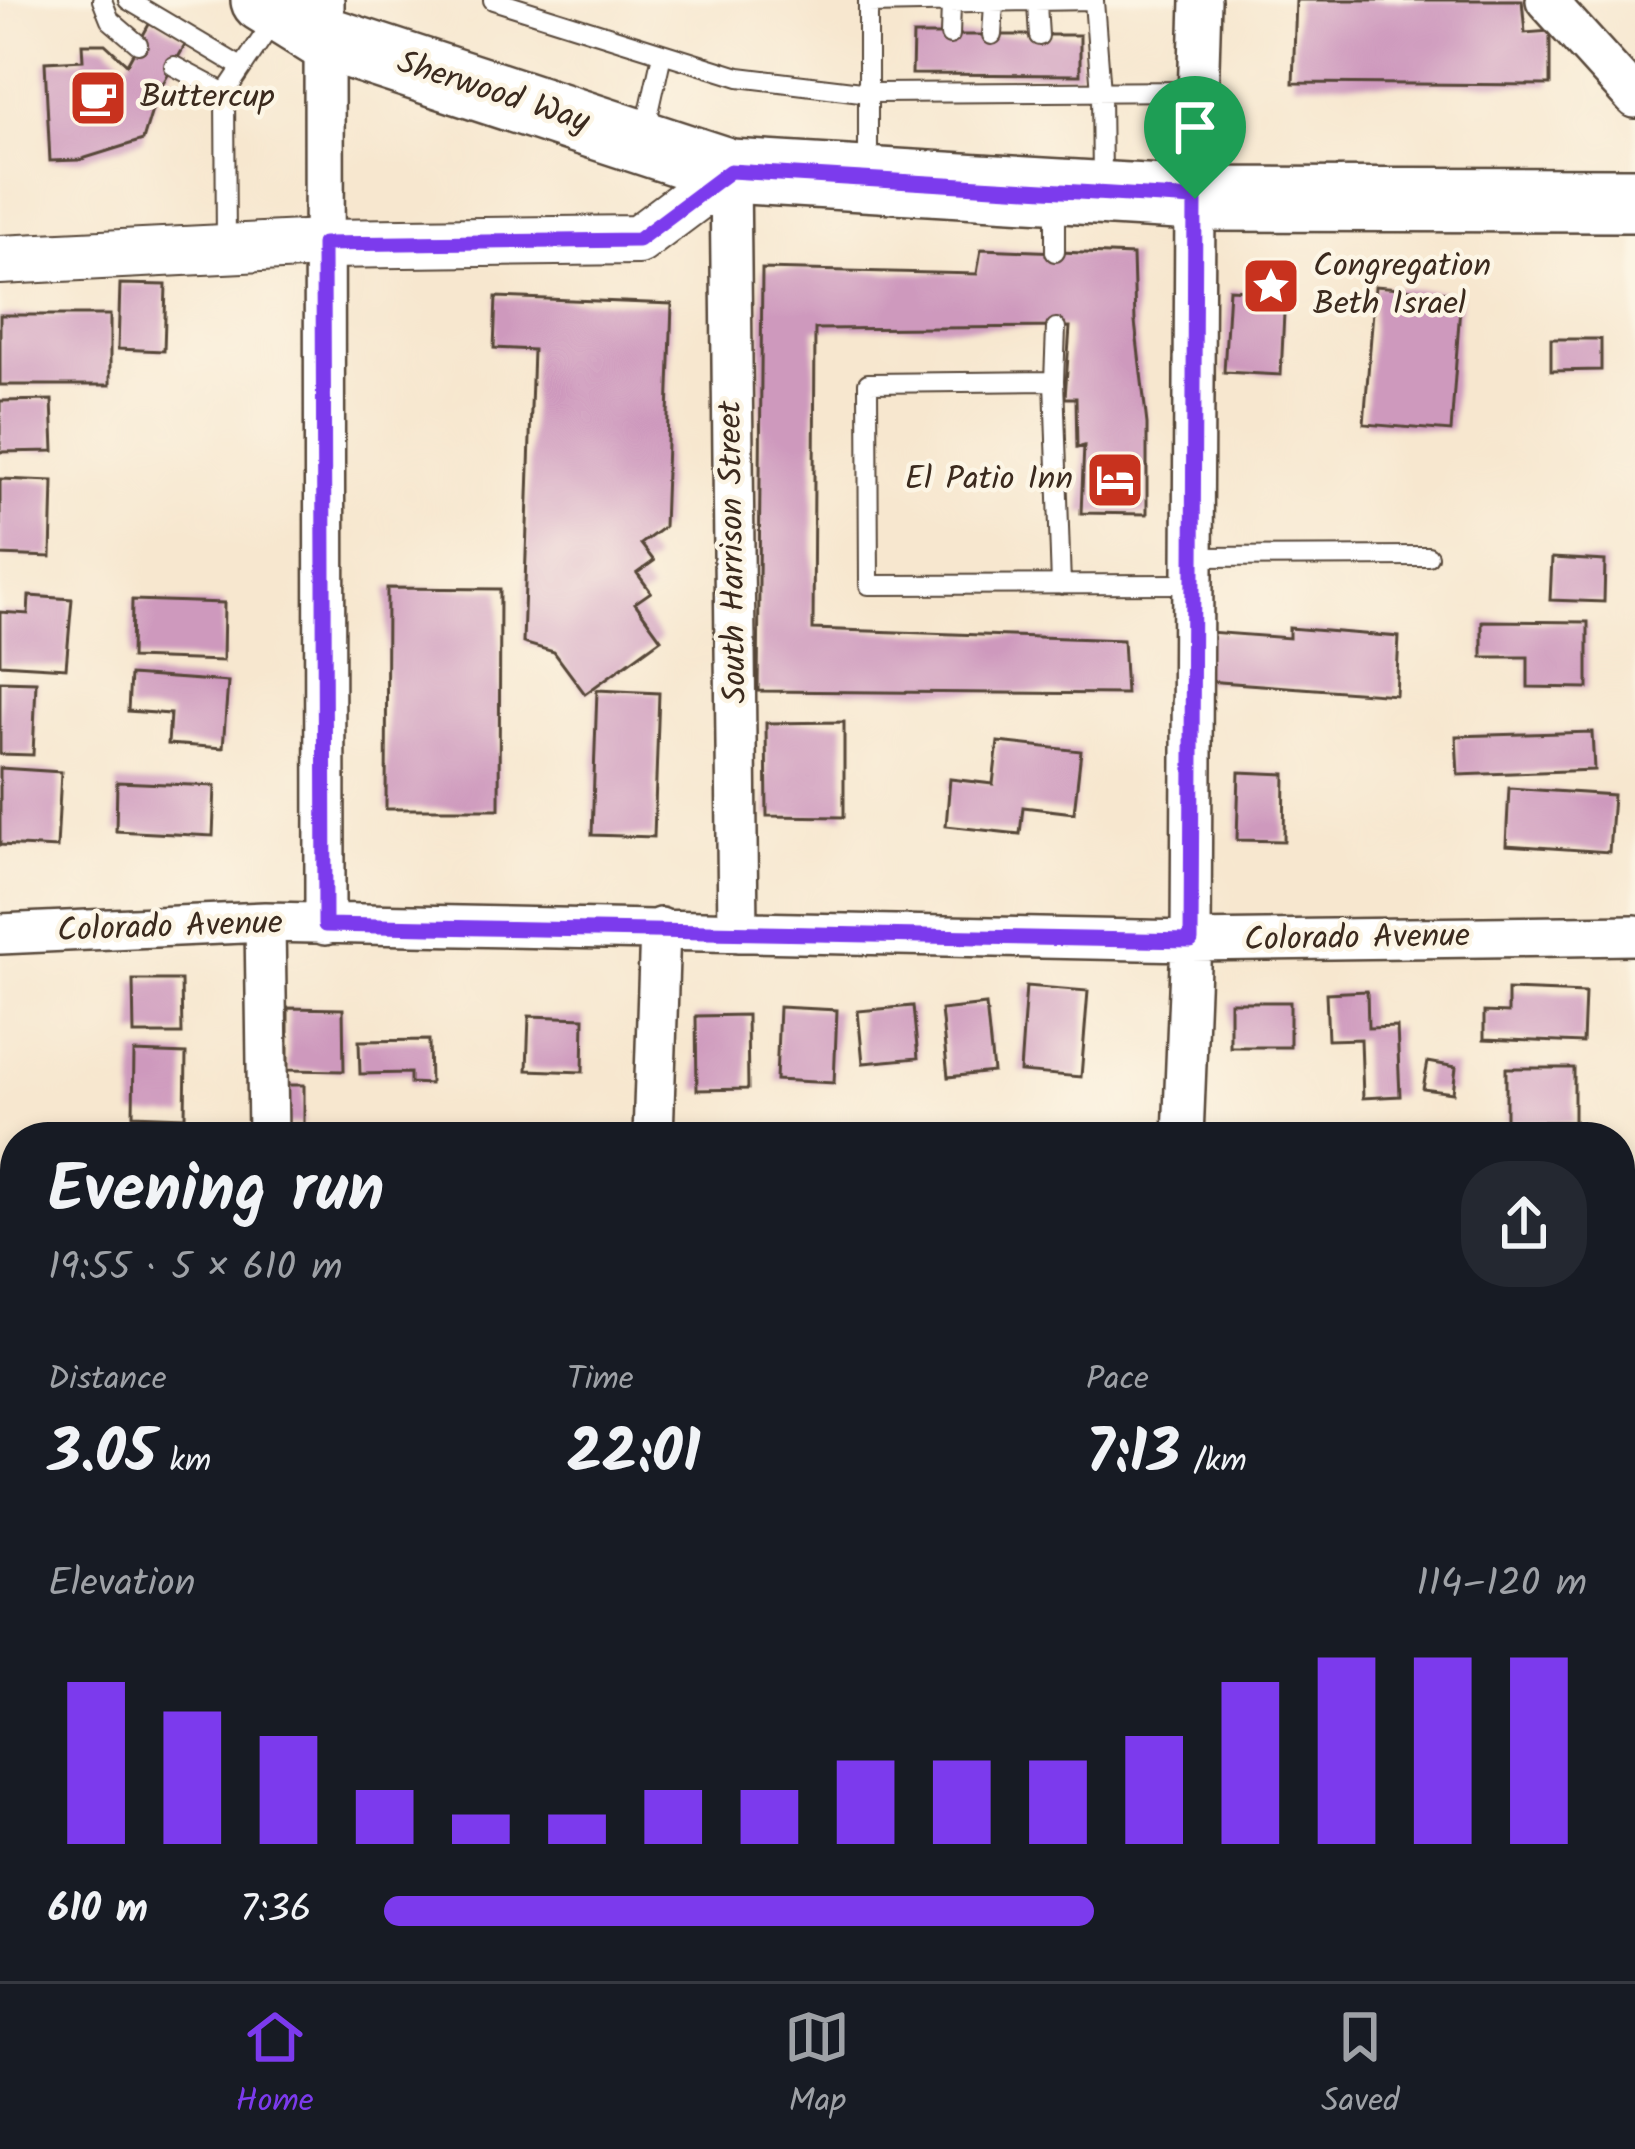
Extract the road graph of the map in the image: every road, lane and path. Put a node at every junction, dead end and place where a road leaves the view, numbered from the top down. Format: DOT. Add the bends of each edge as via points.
graph roads {
  1 [pos="102,0"];
  2 [pos="128,0"];
  3 [pos="494,0"];
  4 [pos="1094,0"];
  5 [pos="1201,0"];
  6 [pos="1546,0"];
  7 [pos="868,2"];
  8 [pos="951,3"];
  9 [pos="994,4"];
  10 [pos="1037,4"];
  11 [pos="298,12"];
  12 [pos="950,35"];
  13 [pos="992,35"];
  14 [pos="1039,36"];
  15 [pos="138,44"];
  16 [pos="662,54"];
  17 [pos="174,66"];
  18 [pos="242,67"];
  19 [pos="1101,92"];
  20 [pos="1199,92"];
  21 [pos="869,93"];
  22 [pos="225,94"];
  23 [pos="1635,98"];
  24 [pos="643,142"];
  25 [pos="730,171"];
  26 [pos="868,179"];
  27 [pos="1195,199"];
  28 [pos="1635,200"];
  29 [pos="1071,212"];
  30 [pos="323,244"];
  31 [pos="226,249"];
  32 [pos="0,260"];
  33 [pos="1056,328"];
  34 [pos="1054,381"];
  35 [pos="1428,556"];
  36 [pos="1194,570"];
  37 [pos="1061,585"];
  38 [pos="265,922"];
  39 [pos="325,925"];
  40 [pos="660,928"];
  41 [pos="738,932"];
  42 [pos="0,934"];
  43 [pos="1635,935"];
  44 [pos="1191,941"];
  45 [pos="268,1122"];
  46 [pos="653,1122"];
  47 [pos="1184,1122"];
  1 -- 15 [label="lane" via="110,20"];
  2 -- 18 [label="lane"];
  3 -- 16 [label="lane"];
  4 -- 10 [label="lane"];
  4 -- 19 [label="lane"];
  5 -- 20 [label="street"];
  6 -- 23 [label="street"];
  7 -- 8 [label="lane"];
  7 -- 21 [label="lane"];
  8 -- 9 [label="lane"];
  8 -- 12 [label="lane"];
  9 -- 10 [label="lane"];
  9 -- 13 [label="lane"];
  10 -- 14 [label="lane"];
  11 -- 18 [label="lane"];
  11 -- 24 [label="main road, Sherwood Way"];
  11 -- 30 [label="street"];
  16 -- 21 [label="lane" via="739,77"];
  16 -- 24 [label="lane"];
  17 -- 22 [label="lane"];
  18 -- 22 [label="lane"];
  19 -- 20 [label="lane"];
  19 -- 21 [label="lane" via="951,83"];
  19 -- 29 [label="lane"];
  20 -- 27 [label="street"];
  21 -- 26 [label="lane"];
  22 -- 31 [label="lane"];
  24 -- 25 [label="main road, Sherwood Way"];
  25 -- 26 [label="main road, Sherwood Way"];
  25 -- 30 [label="street" via="638,240"];
  25 -- 41 [label="street, South Harrison Street"];
  26 -- 29 [label="main road, Sherwood Way"];
  27 -- 28 [label="main road, Sherwood Way"];
  27 -- 29 [label="main road, Sherwood Way"];
  27 -- 36 [label="street"];
  30 -- 31 [label="street"];
  30 -- 39 [label="street"];
  31 -- 32 [label="street"];
  33 -- 34 [label="lane"];
  34 -- 37 [label="lane"];
  34 -- 37 [label="lane" via="868,383 869,585"];
  35 -- 36 [label="lane"];
  36 -- 37 [label="lane"];
  36 -- 44 [label="street"];
  38 -- 39 [label="street, Colorado Avenue"];
  38 -- 42 [label="street, Colorado Avenue"];
  38 -- 45 [label="street"];
  39 -- 40 [label="street, Colorado Avenue"];
  40 -- 41 [label="street, Colorado Avenue"];
  40 -- 46 [label="street"];
  41 -- 44 [label="street, Colorado Avenue"];
  43 -- 44 [label="street, Colorado Avenue"];
  44 -- 47 [label="street"];
}
